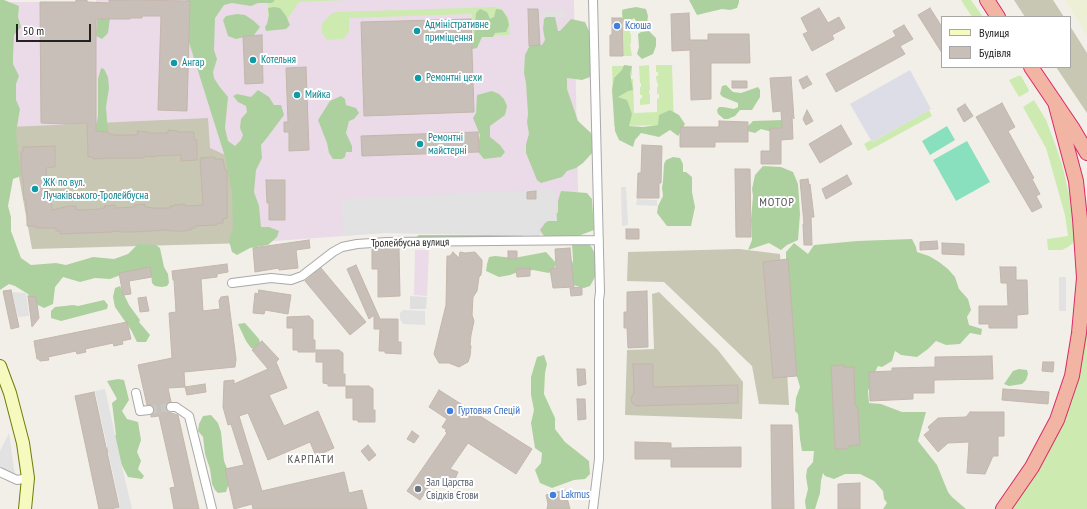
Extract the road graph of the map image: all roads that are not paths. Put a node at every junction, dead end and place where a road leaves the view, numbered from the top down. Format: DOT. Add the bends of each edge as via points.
graph roads {
  1 [pos="593,0"];
  2 [pos="987,0"];
  3 [pos="997,16"];
  4 [pos="1032,68"];
  5 [pos="1055,102"];
  6 [pos="1073,129"];
  7 [pos="1087,144"];
  8 [pos="1087,153"];
  9 [pos="599,240"];
  10 [pos="232,283"];
  11 [pos="0,366"];
  12 [pos="136,393"];
  13 [pos="171,407"];
  14 [pos="149,410"];
  15 [pos="0,472"];
  16 [pos="28,478"];
  17 [pos="24,509"];
  18 [pos="212,509"];
  19 [pos="594,509"];
  20 [pos="1002,509"];
  1 -- 9 [label="street"];
  2 -- 3 [label="highway"];
  4 -- 5 [label="highway"];
  5 -- 6 [label="highway"];
  5 -- 20 [label="highway" via="1076,181 1080,218 1084,278 1079,333 1072,376 1057,420 1032,467"];
  6 -- 7 [label="highway"];
  6 -- 8 [label="highway"];
  9 -- 10 [label="street, Тролейбусна вулиця" via="357,244 342,247 302,276 291,280 271,278"];
  9 -- 19 [label="street" via="599,460"];
  11 -- 16 [label="main road" via="17,416"];
  12 -- 14 [label="street" via="140,411"];
  13 -- 18 [label="street" via="176,407 189,416"];
  15 -- 16 [label="street" via="17,480"];
  16 -- 17 [label="main road"];
}
